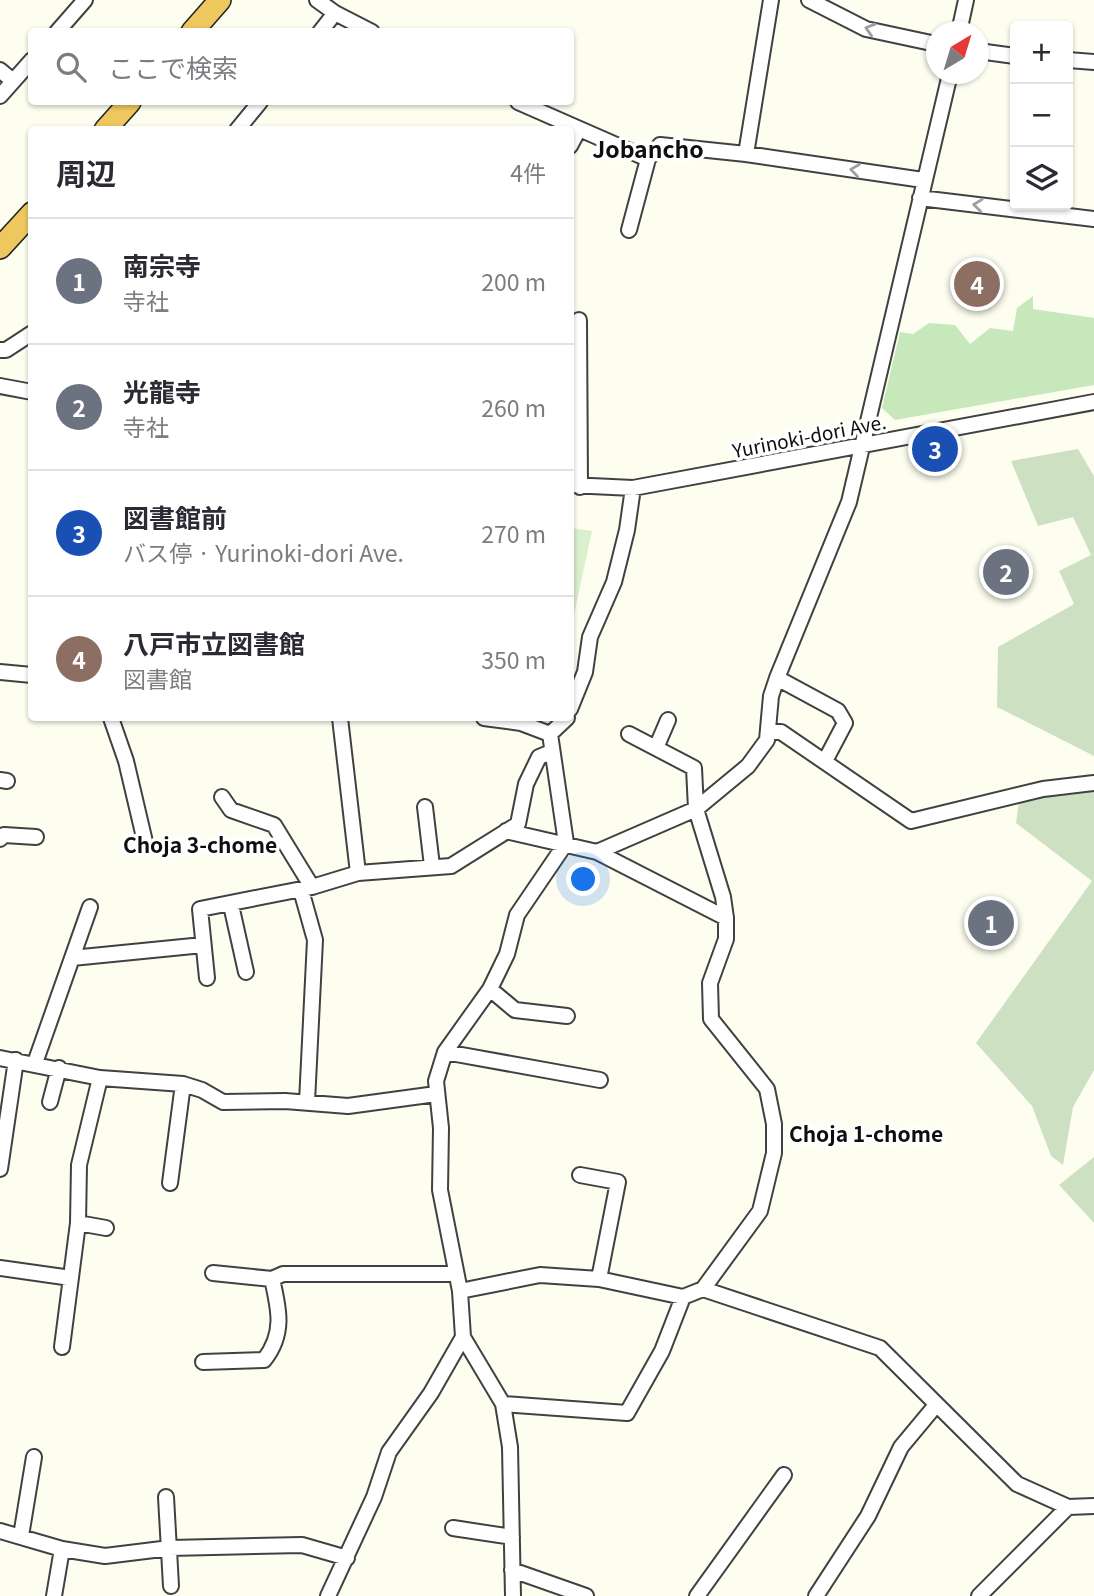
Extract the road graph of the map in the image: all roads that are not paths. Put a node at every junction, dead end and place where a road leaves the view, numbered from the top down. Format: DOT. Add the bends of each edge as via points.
graph roads {
  1 [pos="85,0"];
  2 [pos="220,0"];
  3 [pos="317,0"];
  4 [pos="771,0"];
  5 [pos="809,0"];
  6 [pos="966,0"];
  7 [pos="335,13"];
  8 [pos="962,21"];
  9 [pos="60,28"];
  10 [pos="196,28"];
  11 [pos="323,28"];
  12 [pos="364,28"];
  13 [pos="926,42"];
  14 [pos="989,52"];
  15 [pos="1010,55"];
  16 [pos="1073,60"];
  17 [pos="1094,62"];
  18 [pos="28,64"];
  19 [pos="0,69"];
  20 [pos="13,81"];
  21 [pos="947,84"];
  22 [pos="0,96"];
  23 [pos="127,105"];
  24 [pos="258,105"];
  25 [pos="525,105"];
  26 [pos="109,126"];
  27 [pos="240,126"];
  28 [pos="570,126"];
  29 [pos="574,128"];
  30 [pos="579,130"];
  31 [pos="574,139"];
  32 [pos="746,154"];
  33 [pos="648,159"];
  34 [pos="923,180"];
  35 [pos="919,198"];
  36 [pos="28,217"];
  37 [pos="1094,219"];
  38 [pos="629,230"];
  39 [pos="0,248"];
  40 [pos="579,320"];
  41 [pos="28,336"];
  42 [pos="0,350"];
  43 [pos="0,386"];
  44 [pos="28,391"];
  45 [pos="1094,402"];
  46 [pos="863,445"];
  47 [pos="575,486"];
  48 [pos="633,488"];
  49 [pos="0,672"];
  50 [pos="28,676"];
  51 [pos="777,678"];
  52 [pos="574,698"];
  53 [pos="668,720"];
  54 [pos="112,721"];
  55 [pos="340,721"];
  56 [pos="506,721"];
  57 [pos="564,721"];
  58 [pos="769,732"];
  59 [pos="550,734"];
  60 [pos="629,734"];
  61 [pos="656,748"];
  62 [pos="551,752"];
  63 [pos="825,761"];
  64 [pos="1094,783"];
  65 [pos="222,797"];
  66 [pos="425,807"];
  67 [pos="696,809"];
  68 [pos="506,831"];
  69 [pos="36,836"];
  70 [pos="0,839"];
  71 [pos="565,843"];
  72 [pos="146,846"];
  73 [pos="597,852"];
  74 [pos="432,866"];
  75 [pos="358,873"];
  76 [pos="306,889"];
  77 [pos="231,905"];
  78 [pos="90,907"];
  79 [pos="726,918"];
  80 [pos="203,945"];
  81 [pos="72,958"];
  82 [pos="246,972"];
  83 [pos="207,978"];
  84 [pos="490,989"];
  85 [pos="567,1016"];
  86 [pos="445,1052"];
  87 [pos="0,1058"];
  88 [pos="16,1060"];
  89 [pos="35,1063"];
  90 [pos="60,1068"];
  91 [pos="100,1078"];
  92 [pos="600,1080"];
  93 [pos="183,1084"];
  94 [pos="436,1094"];
  95 [pos="50,1102"];
  96 [pos="307,1102"];
  97 [pos="0,1169"];
  98 [pos="580,1175"];
  99 [pos="170,1184"];
  100 [pos="78,1223"];
  101 [pos="106,1228"];
  102 [pos="0,1268"];
  103 [pos="213,1273"];
  104 [pos="455,1274"];
  105 [pos="71,1278"];
  106 [pos="272,1279"];
  107 [pos="599,1279"];
  108 [pos="703,1289"];
  109 [pos="460,1291"];
  110 [pos="683,1297"];
  111 [pos="463,1337"];
  112 [pos="62,1347"];
  113 [pos="203,1362"];
  114 [pos="503,1404"];
  115 [pos="936,1405"];
  116 [pos="34,1457"];
  117 [pos="783,1475"];
  118 [pos="166,1497"];
  119 [pos="1094,1506"];
  120 [pos="1068,1507"];
  121 [pos="453,1528"];
  122 [pos="0,1531"];
  123 [pos="21,1536"];
  124 [pos="512,1537"];
  125 [pos="170,1548"];
  126 [pos="62,1549"];
  127 [pos="346,1558"];
  128 [pos="512,1570"];
  129 [pos="171,1587"];
  130 [pos="54,1596"];
  131 [pos="328,1596"];
  132 [pos="513,1596"];
  133 [pos="586,1596"];
  134 [pos="697,1596"];
  135 [pos="816,1596"];
  136 [pos="979,1596"];
  1 -- 9 [label="street"];
  2 -- 10 [label="highway"];
  3 -- 7 [label="street"];
  4 -- 32 [label="street"];
  13 -- 5 [label="street, one-way" via="866,29"];
  6 -- 8 [label="street"];
  7 -- 11 [label="street"];
  7 -- 12 [label="street"];
  14 -- 15 [label="street"];
  16 -- 17 [label="street"];
  18 -- 20 [label="street"];
  19 -- 20 [label="street"];
  20 -- 22 [label="street"];
  21 -- 34 [label="street"];
  23 -- 26 [label="highway"];
  24 -- 27 [label="street"];
  25 -- 28 [label="street"];
  29 -- 30 [label="street"];
  30 -- 31 [label="street"];
  30 -- 33 [label="street"];
  32 -- 33 [label="street" via="660,145"];
  34 -- 32 [label="street, one-way"];
  33 -- 38 [label="street"];
  34 -- 35 [label="street"];
  37 -- 35 [label="street, one-way"];
  35 -- 46 [label="street"];
  36 -- 39 [label="highway"];
  40 -- 47 [label="street"];
  41 -- 42 [label="street"];
  43 -- 44 [label="street"];
  45 -- 46 [label="street, Yurinoki-dori Ave."];
  46 -- 48 [label="street, Yurinoki-dori Ave."];
  46 -- 51 [label="street" via="849,502"];
  47 -- 48 [label="street, Yurinoki-dori Ave."];
  48 -- 52 [label="street" via="614,582 590,637"];
  49 -- 50 [label="street"];
  51 -- 58 [label="street"];
  51 -- 63 [label="street" via="842,717 845,723"];
  53 -- 61 [label="street"];
  54 -- 72 [label="street"];
  55 -- 75 [label="street"];
  56 -- 59 [label="street"];
  57 -- 59 [label="street"];
  58 -- 63 [label="street" via="781,732"];
  58 -- 67 [label="street" via="748,766"];
  59 -- 62 [label="street"];
  60 -- 61 [label="street"];
  61 -- 67 [label="street" via="694,768"];
  62 -- 68 [label="street" via="539,757 526,785 518,824"];
  62 -- 71 [label="street"];
  63 -- 64 [label="street" via="911,821 1043,789"];
  65 -- 76 [label="street" via="231,810 274,825"];
  66 -- 74 [label="street"];
  67 -- 73 [label="street"];
  67 -- 79 [label="street"];
  68 -- 71 [label="street"];
  68 -- 74 [label="street" via="451,866"];
  69 -- 70 [label="street" via="4,835"];
  71 -- 73 [label="street"];
  71 -- 84 [label="street" via="517,915 507,954"];
  73 -- 79 [label="street"];
  74 -- 75 [label="street"];
  75 -- 76 [label="street"];
  76 -- 77 [label="street"];
  76 -- 96 [label="street" via="315,940"];
  77 -- 80 [label="street" via="200,909"];
  77 -- 82 [label="street"];
  78 -- 81 [label="street"];
  79 -- 108 [label="street" via="726,939 710,983 711,1019 767,1089 774,1153 761,1211"];
  80 -- 81 [label="street"];
  80 -- 83 [label="street"];
  81 -- 89 [label="street"];
  84 -- 85 [label="street" via="515,1010"];
  84 -- 86 [label="street"];
  86 -- 92 [label="street"];
  86 -- 94 [label="street"];
  87 -- 88 [label="street"];
  88 -- 89 [label="street"];
  88 -- 97 [label="street"];
  89 -- 90 [label="street"];
  90 -- 91 [label="street"];
  90 -- 95 [label="street"];
  91 -- 93 [label="street"];
  91 -- 100 [label="street" via="79,1165"];
  93 -- 96 [label="street" via="223,1102"];
  93 -- 99 [label="street"];
  94 -- 96 [label="street" via="348,1106"];
  94 -- 104 [label="street" via="441,1128 440,1190"];
  98 -- 107 [label="street" via="618,1182"];
  100 -- 101 [label="street"];
  100 -- 105 [label="street"];
  102 -- 105 [label="street"];
  103 -- 106 [label="street"];
  104 -- 106 [label="street" via="283,1274"];
  104 -- 109 [label="street"];
  105 -- 112 [label="street"];
  106 -- 113 [label="street" via="280,1317 275,1346 264,1360"];
  107 -- 109 [label="street" via="540,1275"];
  107 -- 110 [label="street"];
  108 -- 110 [label="street"];
  108 -- 115 [label="street" via="880,1348"];
  109 -- 111 [label="street"];
  110 -- 114 [label="street" via="662,1351 627,1413"];
  111 -- 114 [label="street"];
  111 -- 127 [label="street" via="390,1452"];
  114 -- 124 [label="street" via="510,1447"];
  115 -- 120 [label="street" via="1017,1484"];
  115 -- 135 [label="street" via="901,1447 868,1516"];
  116 -- 123 [label="street"];
  117 -- 134 [label="street"];
  118 -- 125 [label="street"];
  119 -- 120 [label="street"];
  120 -- 136 [label="street"];
  121 -- 124 [label="street"];
  122 -- 123 [label="street"];
  123 -- 126 [label="street"];
  124 -- 128 [label="street"];
  125 -- 126 [label="street" via="105,1556"];
  125 -- 127 [label="street" via="302,1545"];
  125 -- 129 [label="street"];
  126 -- 130 [label="street"];
  127 -- 131 [label="street"];
  128 -- 132 [label="street"];
  128 -- 133 [label="street"];
}
